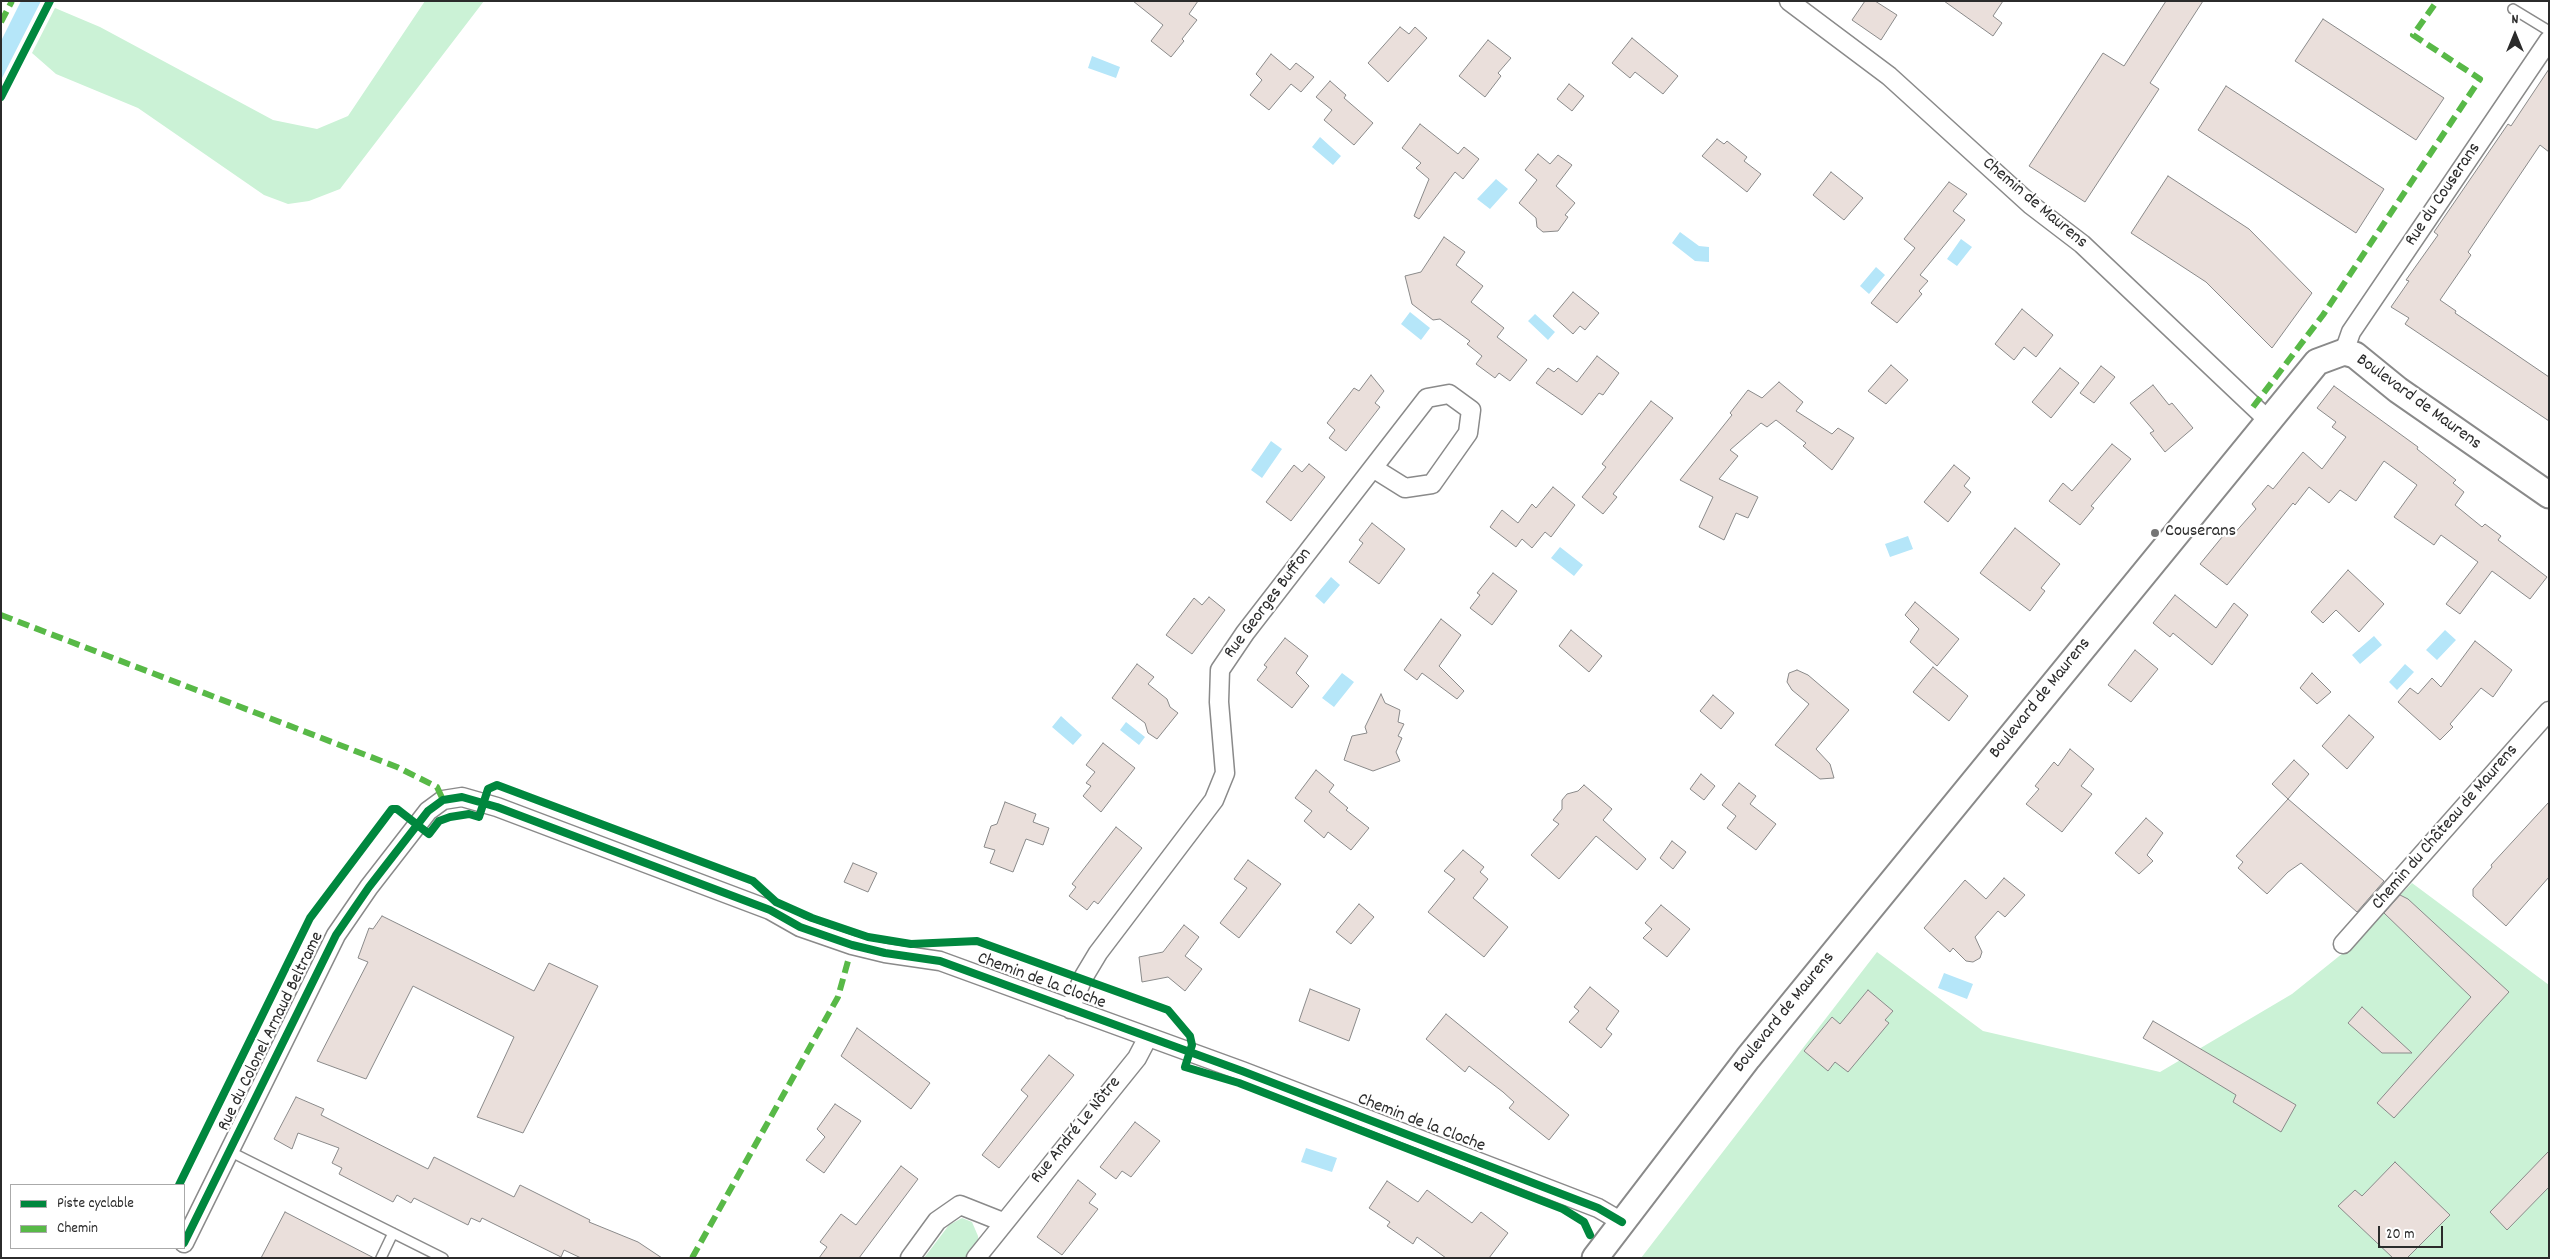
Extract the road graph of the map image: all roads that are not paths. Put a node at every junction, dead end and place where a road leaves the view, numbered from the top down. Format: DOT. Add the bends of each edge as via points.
graph roads {
  1 [pos="1789,1"];
  2 [pos="2513,8"];
  3 [pos="2549,31"];
  4 [pos="2549,40"];
  5 [pos="2344,352"];
  6 [pos="2268,420"];
  7 [pos="1373,468"];
  8 [pos="2549,495"];
  9 [pos="2549,711"];
  10 [pos="443,800"];
  11 [pos="2343,944"];
  12 [pos="1070,1009"];
  13 [pos="1148,1037"];
  14 [pos="229,1151"];
  15 [pos="1003,1222"];
  16 [pos="1622,1222"];
  17 [pos="393,1233"];
  18 [pos="185,1241"];
  19 [pos="381,1258"];
  20 [pos="442,1258"];
  21 [pos="910,1258"];
  22 [pos="976,1258"];
  23 [pos="1595,1258"];
  1 -- 6 [label="street, Chemin de Maurens" via="1889,76 2031,205 2082,244"];
  2 -- 3 [label="lane"];
  4 -- 5 [label="street, Rue du Couserans" via="2351,332"];
  5 -- 6 [label="street, Boulevard de Maurens" via="2317,362"];
  5 -- 8 [label="street, Boulevard de Maurens" via="2355,354 2368,363 2398,390"];
  6 -- 16 [label="street, Boulevard de Maurens" via="1748,1058"];
  7 -- 7 [label="street, Rue Georges Buffon" via="1427,398 1449,394 1471,410 1468,433 1432,484 1405,488"];
  7 -- 12 [label="street, Rue Georges Buffon" via="1220,670 1219,702 1225,773 1214,800 1098,953"];
  9 -- 11 [label="street, Chemin du Château de Maurens"];
  10 -- 12 [label="street, Chemin de la Cloche" via="462,797 490,805 770,910 808,930 885,953 940,961"];
  10 -- 14 [label="street, Rue du Colonel Arnaud Beltrame" via="428,811 336,935"];
  12 -- 13 [label="street, Chemin de la Cloche"];
  13 -- 15 [label="street, Rue André Le Nôtre" via="1137,1058"];
  13 -- 16 [label="street, Chemin de la Cloche" via="1598,1208"];
  14 -- 17 [label="lane"];
  14 -- 18 [label="street, Rue du Colonel Arnaud Beltrame"];
  15 -- 21 [label="street" via="960,1205 937,1221"];
  15 -- 22 [label="street, Rue André Le Nôtre"];
  16 -- 23 [label="street, Boulevard de Maurens"];
  17 -- 19 [label="lane"];
  17 -- 20 [label="lane"];
}
